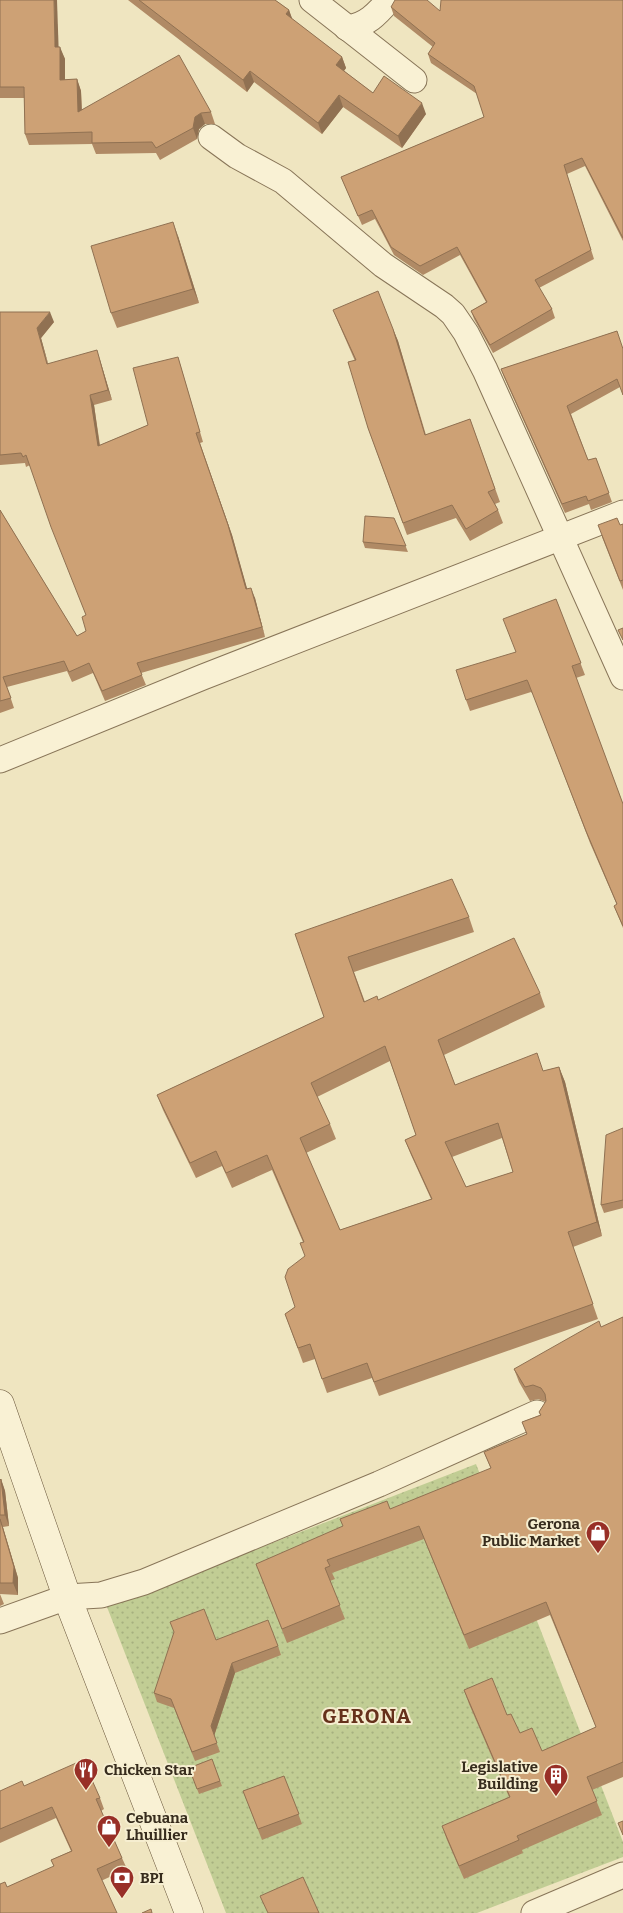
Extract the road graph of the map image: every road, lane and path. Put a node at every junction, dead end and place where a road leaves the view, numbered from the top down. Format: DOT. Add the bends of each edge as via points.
graph roads {
  1 [pos="312,0"];
  2 [pos="389,0"];
  3 [pos="347,28"];
  4 [pos="414,80"];
  5 [pos="211,138"];
  6 [pos="623,513"];
  7 [pos="560,536"];
  8 [pos="623,677"];
  9 [pos="0,760"];
  10 [pos="0,1404"];
  11 [pos="537,1413"];
  12 [pos="67,1597"];
  13 [pos="0,1621"];
  14 [pos="623,1875"];
  15 [pos="188,1913"];
  16 [pos="534,1913"];
  1 -- 3 [label="street"];
  2 -- 3 [label="street" via="368,22"];
  3 -- 4 [label="street"];
  5 -- 7 [label="street" via="283,181 383,265 436,299 453,314 476,351"];
  6 -- 7 [label="street"];
  7 -- 8 [label="street"];
  7 -- 9 [label="street"];
  10 -- 12 [label="main road"];
  11 -- 12 [label="street" via="379,1484 144,1582 101,1595"];
  12 -- 13 [label="street"];
  12 -- 15 [label="main road"];
  14 -- 16 [label="street"];
}
